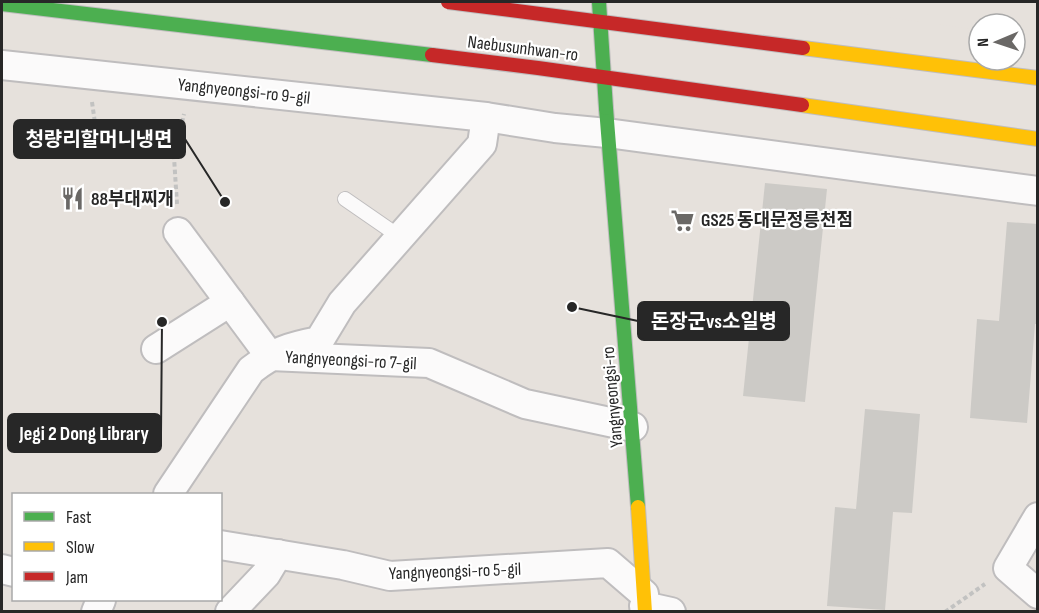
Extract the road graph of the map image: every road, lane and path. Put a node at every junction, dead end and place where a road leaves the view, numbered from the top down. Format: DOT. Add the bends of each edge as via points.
graph roads {
  1 [pos="448,2"];
  2 [pos="599,2"];
  3 [pos="2,4"];
  4 [pos="2,64"];
  5 [pos="88,74"];
  6 [pos="1038,78"];
  7 [pos="190,85"];
  8 [pos="486,117"];
  9 [pos="607,120"];
  10 [pos="1038,139"];
  11 [pos="174,157"];
  12 [pos="1038,191"];
  13 [pos="345,199"];
  14 [pos="178,232"];
  15 [pos="400,237"];
  16 [pos="230,302"];
  17 [pos="156,349"];
  18 [pos="270,356"];
  19 [pos="633,427"];
  20 [pos="169,493"];
  21 [pos="1038,517"];
  22 [pos="222,545"];
  23 [pos="278,554"];
  24 [pos="1008,568"];
  25 [pos="1038,594"];
  26 [pos="651,606"];
  27 [pos="230,612"];
  28 [pos="945,612"];
  1 -- 6 [label="main road, Naebusunhwan-ro, bridge"];
  2 -- 9 [label="main road, Yangnyeongsi-ro, bridge"];
  3 -- 10 [label="main road, Naebusunhwan-ro, bridge" via="538,68"];
  4 -- 5 [label="street, Yangnyeongsi-ro 9-gil"];
  5 -- 7 [label="street, Yangnyeongsi-ro 9-gil"];
  5 -- 11 [label="path" via="95,123"];
  7 -- 8 [label="street, Yangnyeongsi-ro 9-gil"];
  7 -- 11 [label="path"];
  8 -- 9 [label="street, Yangnyeongsi-ro 9-gil" via="555,128"];
  8 -- 15 [label="street" via="482,144"];
  9 -- 12 [label="street, Yangnyeongsi-ro 9-gil"];
  9 -- 19 [label="main road, Yangnyeongsi-ro"];
  11 -- 14 [label="path"];
  13 -- 15 [label="lane"];
  14 -- 16 [label="street, Yangnyeongsi-ro 7-gil"];
  15 -- 18 [label="street" via="342,303 319,341"];
  16 -- 17 [label="street"];
  16 -- 18 [label="street, Yangnyeongsi-ro 7-gil"];
  18 -- 19 [label="street, Yangnyeongsi-ro 7-gil" via="429,363 525,404"];
  18 -- 20 [label="street" via="251,370"];
  19 -- 26 [label="main road, Yangnyeongsi-ro"];
  21 -- 24 [label="street"];
  22 -- 23 [label="street, Yangnyeongsi-ro 5-gil"];
  23 -- 26 [label="street, Yangnyeongsi-ro 5-gil" via="390,576 608,563"];
  23 -- 27 [label="street" via="266,574"];
  24 -- 25 [label="street"];
  24 -- 28 [label="path"];
}
